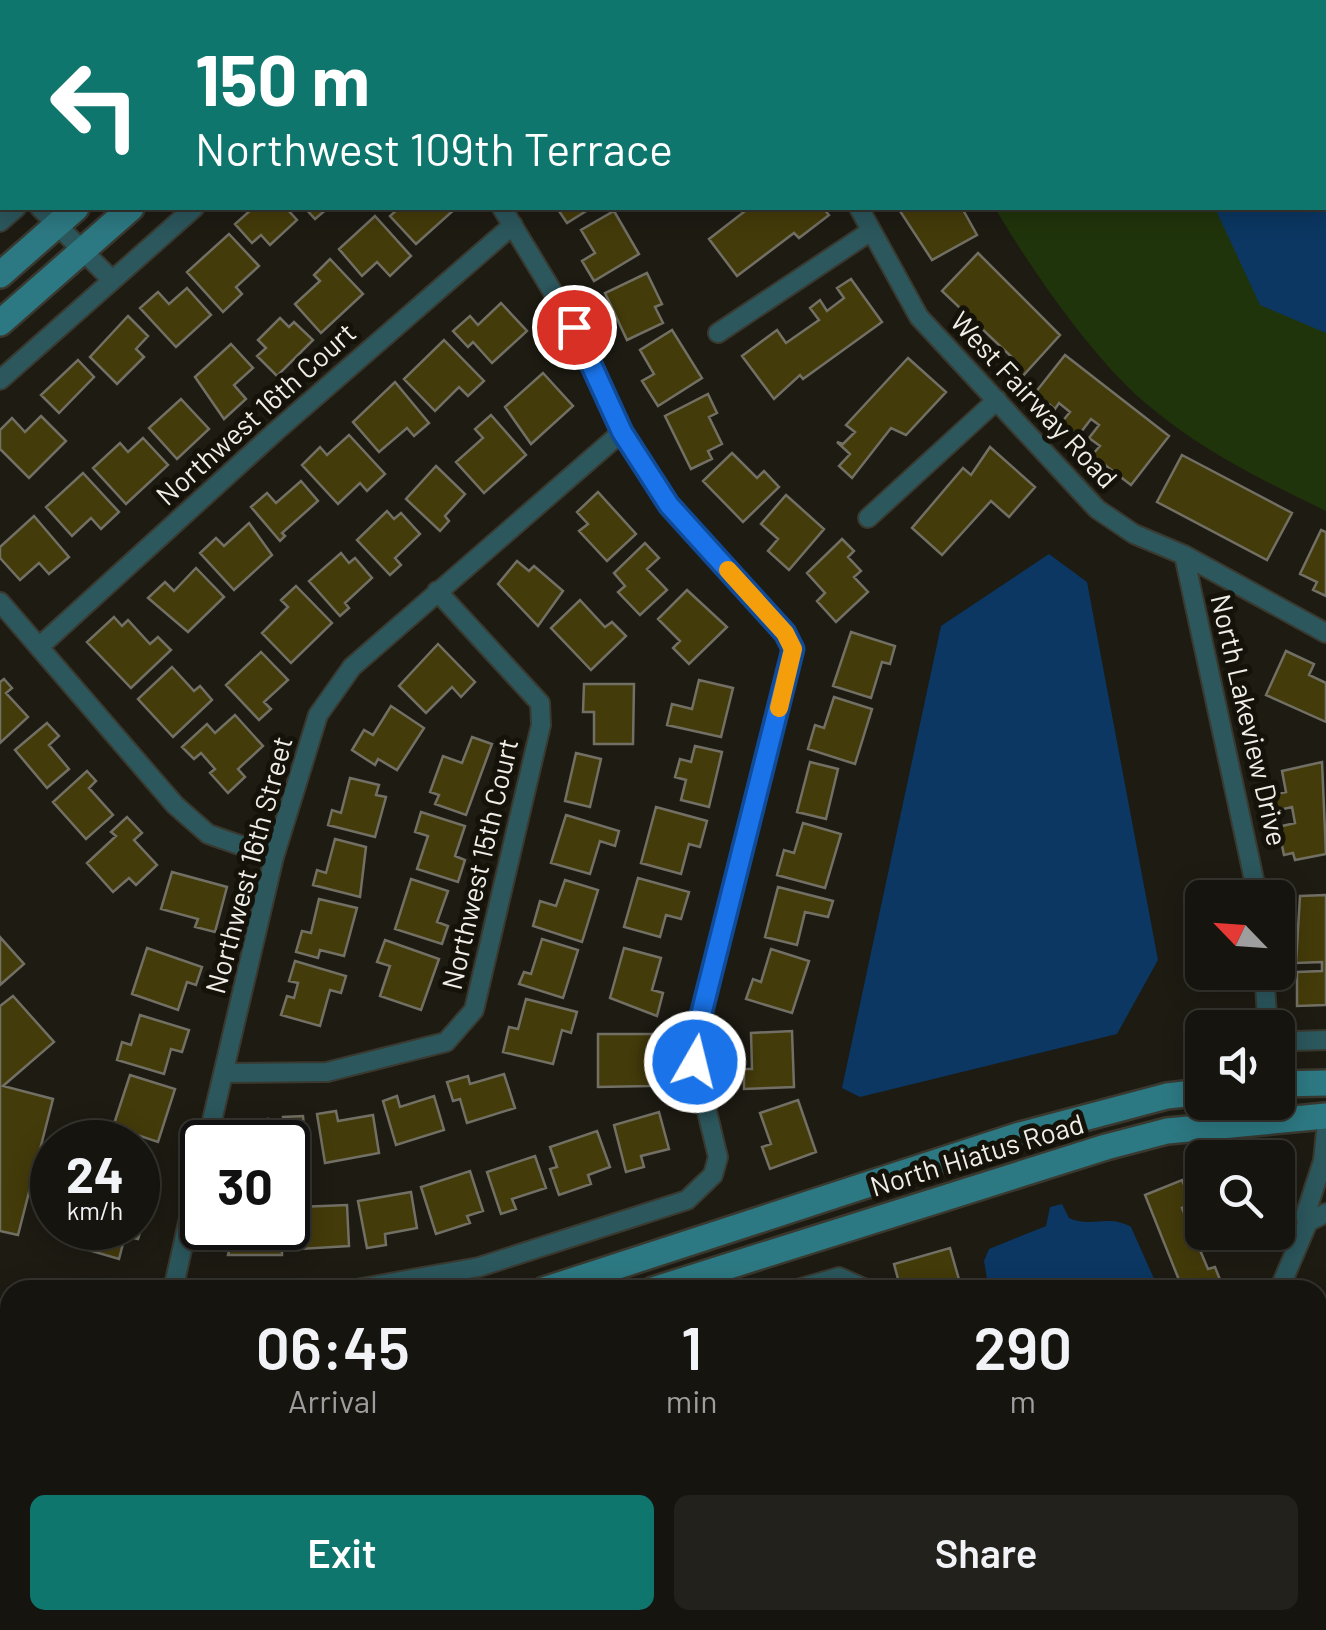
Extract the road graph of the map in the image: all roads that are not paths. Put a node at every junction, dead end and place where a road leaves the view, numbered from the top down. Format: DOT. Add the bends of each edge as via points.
graph roads {
  1 [pos="129,210"];
  2 [pos="192,210"];
  3 [pos="503,210"];
  4 [pos="860,210"];
  5 [pos="57,213"];
  6 [pos="513,225"];
  7 [pos="871,231"];
  8 [pos="82,250"];
  9 [pos="0,275"];
  10 [pos="112,280"];
  11 [pos="0,322"];
  12 [pos="718,333"];
  13 [pos="0,380"];
  14 [pos="997,400"];
  15 [pos="622,432"];
  16 [pos="868,518"];
  17 [pos="1184,555"];
  18 [pos="437,591"];
  19 [pos="0,602"];
  20 [pos="1326,633"];
  21 [pos="39,647"];
  22 [pos="274,857"];
  23 [pos="1254,880"];
  24 [pos="1295,1035"];
  25 [pos="1326,1040"];
  26 [pos="225,1073"];
  27 [pos="1326,1083"];
  28 [pos="1295,1084"];
  29 [pos="1185,1094"];
  30 [pos="1326,1116"];
  31 [pos="213,1120"];
  32 [pos="1326,1132"];
  33 [pos="1326,1213"];
  34 [pos="1308,1222"];
  35 [pos="182,1250"];
  36 [pos="175,1280"];
  37 [pos="444,1280"];
  38 [pos="575,1280"];
  39 [pos="684,1280"];
  40 [pos="1283,1280"];
  1 -- 8 [label="main road"];
  2 -- 10 [label="street"];
  3 -- 6 [label="street"];
  4 -- 7 [label="street, West Fairway Road"];
  5 -- 8 [label="street"];
  5 -- 9 [label="main road"];
  6 -- 15 [label="street" via="574,327"];
  6 -- 21 [label="street, Northwest 16th Court"];
  7 -- 12 [label="street"];
  7 -- 14 [label="street, West Fairway Road" via="906,300"];
  8 -- 10 [label="street"];
  8 -- 11 [label="main road"];
  10 -- 13 [label="street"];
  14 -- 16 [label="street"];
  14 -- 17 [label="street, West Fairway Road" via="1097,509"];
  15 -- 18 [label="street, Northwest 16th Street"];
  15 -- 37 [label="street" via="669,505 793,649 699,1023 695,1062 718,1157 713,1175 687,1200"];
  17 -- 20 [label="street, West Fairway Road"];
  17 -- 23 [label="street, North Lakeview Drive"];
  18 -- 22 [label="street, Northwest 16th Street" via="352,667 318,715"];
  18 -- 26 [label="street, Northwest 15th Court" via="540,703 541,725 474,1010 446,1042 326,1072"];
  19 -- 21 [label="street"];
  21 -- 22 [label="street" via="175,805 208,834"];
  22 -- 26 [label="street, Northwest 16th Street"];
  24 -- 25 [label="street"];
  26 -- 31 [label="street, Northwest 16th Street"];
  27 -- 28 [label="main road"];
  29 -- 38 [label="main road, North Hiatus Road" via="1020,1134"];
  30 -- 39 [label="main road, North Hiatus Road" via="1167,1131 1106,1146"];
  32 -- 34 [label="street"];
  33 -- 34 [label="street"];
  34 -- 40 [label="street"];
  35 -- 36 [label="street"];
}
